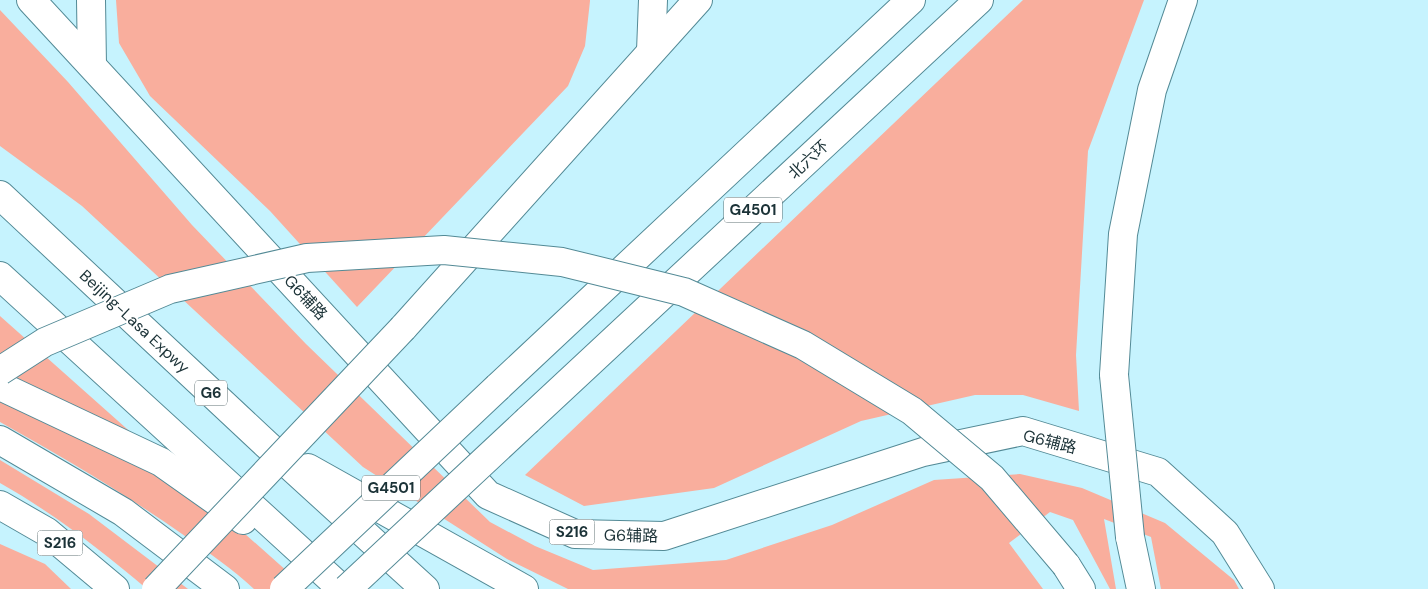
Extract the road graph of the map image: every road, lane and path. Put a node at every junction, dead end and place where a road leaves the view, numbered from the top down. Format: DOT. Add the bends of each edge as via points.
graph roads {
  1 [pos="31,0"];
  2 [pos="91,0"];
  3 [pos="653,0"];
  4 [pos="698,0"];
  5 [pos="912,0"];
  6 [pos="979,0"];
  7 [pos="1183,0"];
  8 [pos="650,51"];
  9 [pos="92,65"];
  10 [pos="0,194"];
  11 [pos="0,276"];
  12 [pos="0,371"];
  13 [pos="0,386"];
  14 [pos="0,440"];
  15 [pos="266,444"];
  16 [pos="0,505"];
  17 [pos="312,562"];
  18 [pos="115,589"];
  19 [pos="156,589"];
  20 [pos="225,589"];
  21 [pos="284,589"];
  22 [pos="335,589"];
  23 [pos="342,589"];
  24 [pos="347,589"];
  25 [pos="425,589"];
  26 [pos="524,589"];
  27 [pos="1081,589"];
  28 [pos="1141,589"];
  29 [pos="1260,589"];
  1 -- 9 [label="main road, G6辅路 / S216"];
  2 -- 9 [label="main road"];
  3 -- 8 [label="main road"];
  4 -- 8 [label="main road"];
  5 -- 17 [label="main road, G4501, bridge"];
  6 -- 24 [label="main road, 北六环 / G4501, bridge"];
  7 -- 28 [label="main road, bridge" via="1152,90 1123,234 1114,375 1130,537"];
  8 -- 19 [label="main road, bridge" via="403,328"];
  9 -- 29 [label="main road, G6辅路 / S216" via="488,494 575,534 664,536 923,452 1023,431 1158,472 1225,533"];
  10 -- 15 [label="main road, Beijing-Lasa Expwy / G6"];
  11 -- 17 [label="main road"];
  12 -- 27 [label="main road, bridge" via="45,342 170,289 307,258 444,250 562,262 684,292 812,350 912,411 992,478 1066,565"];
  13 -- 22 [label="main road" via="161,462"];
  14 -- 20 [label="main road" via="123,512"];
  15 -- 25 [label="main road, Beijing-Lasa Expwy / G6"];
  15 -- 26 [label="main road"];
  16 -- 18 [label="main road, S216" via="47,532"];
  17 -- 21 [label="main road, G4501, bridge"];
  17 -- 23 [label="main road"];
}
